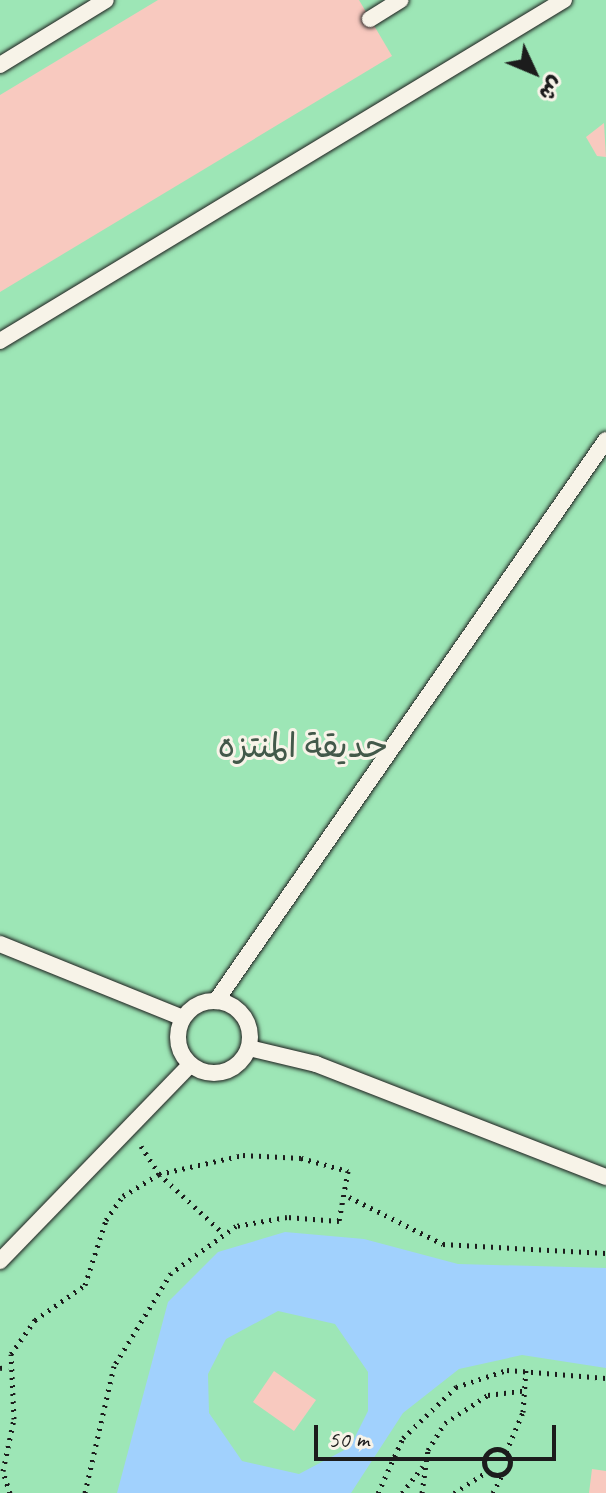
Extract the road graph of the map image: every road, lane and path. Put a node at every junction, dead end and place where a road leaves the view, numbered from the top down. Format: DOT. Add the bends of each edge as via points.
graph roads {
  1 [pos="106,0"];
  2 [pos="400,0"];
  3 [pos="564,0"];
  4 [pos="370,19"];
  5 [pos="0,65"];
  6 [pos="0,341"];
  7 [pos="606,440"];
  8 [pos="0,944"];
  9 [pos="216,1001"];
  10 [pos="183,1018"];
  11 [pos="249,1048"];
  12 [pos="190,1065"];
  13 [pos="129,1128"];
  14 [pos="159,1174"];
  15 [pos="606,1177"];
  16 [pos="349,1197"];
  17 [pos="223,1233"];
  18 [pos="606,1253"];
  19 [pos="0,1261"];
  20 [pos="8,1367"];
  21 [pos="0,1368"];
  22 [pos="526,1369"];
  23 [pos="606,1378"];
  24 [pos="526,1390"];
  25 [pos="506,1452"];
  26 [pos="423,1466"];
  27 [pos="488,1471"];
  28 [pos="502,1474"];
  29 [pos="10,1493"];
  30 [pos="85,1493"];
  31 [pos="378,1493"];
  32 [pos="402,1493"];
  33 [pos="422,1493"];
  34 [pos="454,1493"];
  35 [pos="493,1493"];
  1 -- 5 [label="lane"];
  2 -- 4 [label="lane"];
  3 -- 6 [label="lane"];
  7 -- 9 [label="lane"];
  8 -- 10 [label="lane"];
  9 -- 10 [label="lane"];
  9 -- 11 [label="lane" via="244,1016"];
  10 -- 12 [label="lane" via="177,1037"];
  11 -- 12 [label="lane" via="238,1065 219,1074"];
  11 -- 15 [label="lane" via="316,1064"];
  12 -- 13 [label="lane"];
  13 -- 14 [label="path"];
  13 -- 19 [label="lane"];
  14 -- 16 [label="path" via="243,1155 301,1158 348,1171"];
  14 -- 17 [label="path"];
  14 -- 20 [label="path" via="113,1207 85,1285 24,1330"];
  16 -- 17 [label="path" via="339,1221 287,1217"];
  16 -- 18 [label="path" via="443,1244"];
  17 -- 30 [label="path" via="171,1273 122,1351"];
  20 -- 21 [label="path"];
  20 -- 29 [label="path" via="14,1419 3,1471"];
  22 -- 23 [label="path"];
  22 -- 24 [label="path"];
  22 -- 31 [label="path" via="481,1376 434,1403 403,1438"];
  24 -- 25 [label="path"];
  24 -- 26 [label="path" via="488,1395 457,1412"];
  25 -- 27 [label="path" via="488,1453"];
  25 -- 28 [label="path" via="510,1464"];
  26 -- 32 [label="path"];
  26 -- 33 [label="path"];
  27 -- 28 [label="path"];
  27 -- 34 [label="path"];
  28 -- 35 [label="path"];
}
